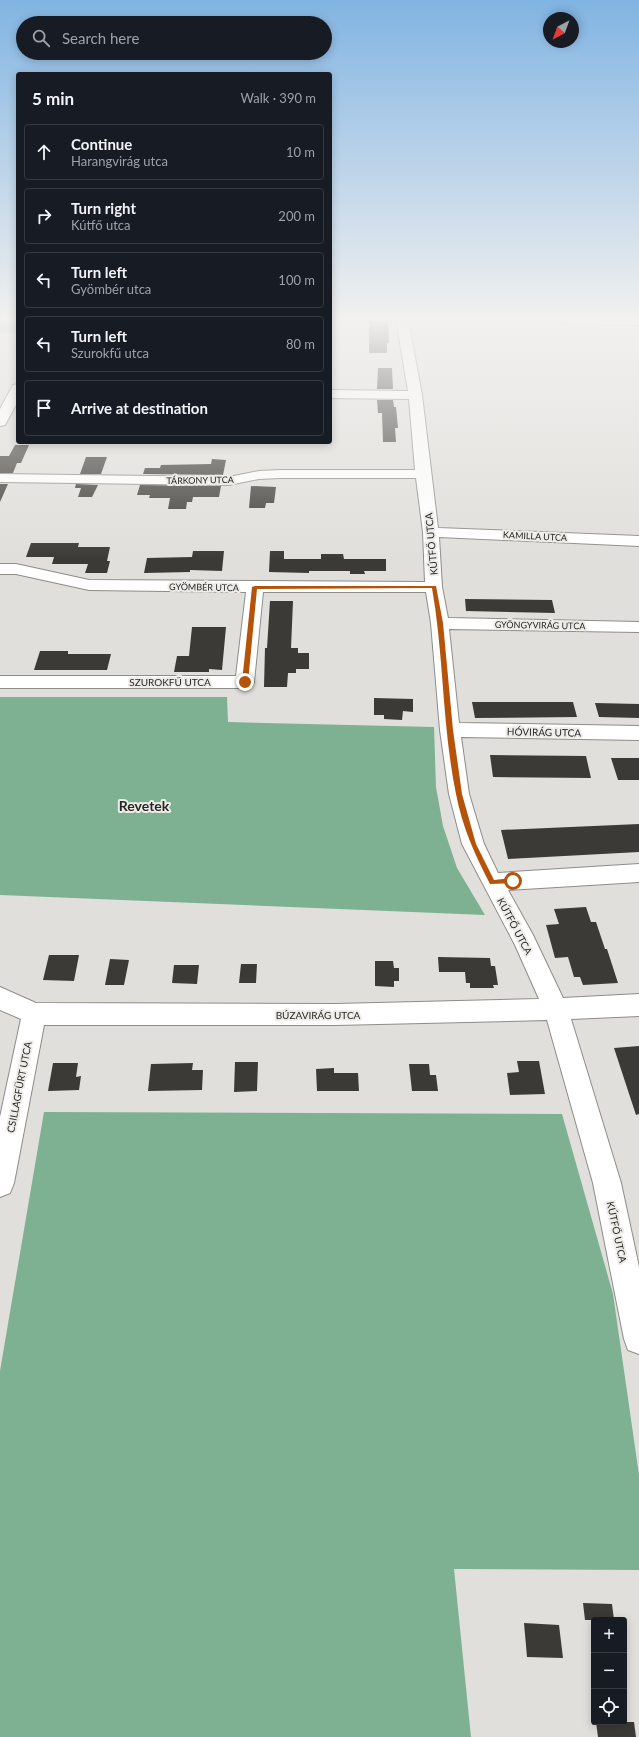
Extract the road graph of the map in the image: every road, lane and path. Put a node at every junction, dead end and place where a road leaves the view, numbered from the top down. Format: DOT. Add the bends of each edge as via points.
graph roads {
  1 [pos="13,397"];
  2 [pos="415,397"];
  3 [pos="2,415"];
  4 [pos="423,474"];
  5 [pos="0,478"];
  6 [pos="431,532"];
  7 [pos="639,541"];
  8 [pos="0,569"];
  9 [pos="255,587"];
  10 [pos="434,587"];
  11 [pos="440,623"];
  12 [pos="639,627"];
  13 [pos="0,682"];
  14 [pos="450,730"];
  15 [pos="639,733"];
  16 [pos="639,873"];
  17 [pos="492,882"];
  18 [pos="0,998"];
  19 [pos="639,1005"];
  20 [pos="556,1010"];
  21 [pos="34,1014"];
  22 [pos="0,1183"];
  23 [pos="639,1339"];
  1 -- 3 [label="street"];
  2 -- 4 [label="street, KÚTFŐ UTCA"];
  4 -- 5 [label="street, TÁRKONY UTCA" via="280,474 230,481"];
  4 -- 6 [label="street, KÚTFŐ UTCA"];
  6 -- 7 [label="street, KAMILLA UTCA"];
  6 -- 10 [label="street, KÚTFŐ UTCA"];
  8 -- 9 [label="street, GYÖMBÉR UTCA" via="16,569 89,585"];
  9 -- 10 [label="street, GYÖMBÉR UTCA"];
  9 -- 13 [label="street, SZUROKFŰ UTCA" via="245,682"];
  10 -- 11 [label="street, KÚTFŐ UTCA"];
  11 -- 12 [label="street, GYÖNGYVIRÁG UTCA"];
  11 -- 14 [label="street, KÚTFŐ UTCA"];
  14 -- 15 [label="street, HÓVIRÁG UTCA"];
  14 -- 17 [label="street, KÚTFŐ UTCA" via="459,794 473,844"];
  16 -- 17 [label="street"];
  17 -- 20 [label="street, KÚTFŐ UTCA" via="525,942"];
  18 -- 21 [label="street, BÚZAVIRÁG UTCA"];
  19 -- 20 [label="street, BÚZAVIRÁG UTCA"];
  20 -- 21 [label="street, BÚZAVIRÁG UTCA" via="342,1015"];
  20 -- 23 [label="street, KÚTFŐ UTCA" via="607,1183"];
  21 -- 22 [label="street, CSILLAGFÜRT UTCA"];
}
